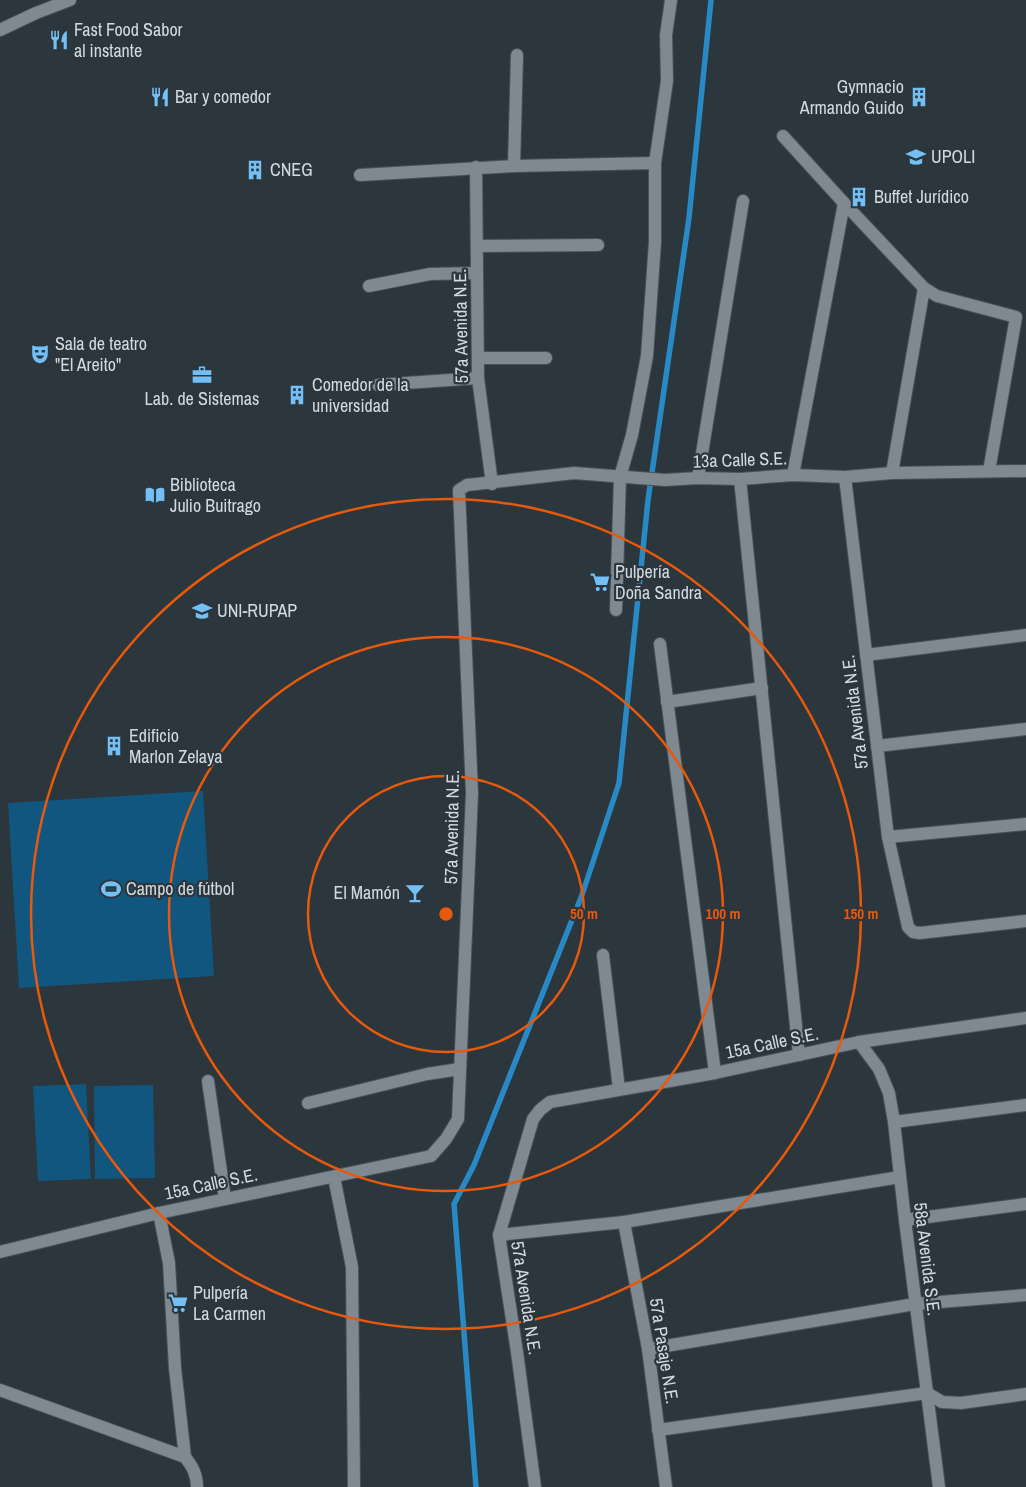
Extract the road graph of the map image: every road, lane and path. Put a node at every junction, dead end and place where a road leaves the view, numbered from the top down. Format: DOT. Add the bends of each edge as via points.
graph roads {
  1 [pos="70,0"];
  2 [pos="671,0"];
  3 [pos="0,30"];
  4 [pos="517,55"];
  5 [pos="783,136"];
  6 [pos="655,163"];
  7 [pos="514,166"];
  8 [pos="476,167"];
  9 [pos="360,175"];
  10 [pos="744,202"];
  11 [pos="844,204"];
  12 [pos="598,245"];
  13 [pos="477,246"];
  14 [pos="477,273"];
  15 [pos="369,286"];
  16 [pos="924,288"];
  17 [pos="478,358"];
  18 [pos="546,358"];
  19 [pos="478,378"];
  20 [pos="378,385"];
  21 [pos="989,471"];
  22 [pos="1026,471"];
  23 [pos="892,474"];
  24 [pos="793,475"];
  25 [pos="620,477"];
  26 [pos="845,477"];
  27 [pos="698,478"];
  28 [pos="740,479"];
  29 [pos="492,484"];
  30 [pos="459,490"];
  31 [pos="616,610"];
  32 [pos="1026,635"];
  33 [pos="660,644"];
  34 [pos="866,655"];
  35 [pos="762,688"];
  36 [pos="667,702"];
  37 [pos="1026,729"];
  38 [pos="877,746"];
  39 [pos="1026,824"];
  40 [pos="888,837"];
  41 [pos="1026,921"];
  42 [pos="603,955"];
  43 [pos="1026,1018"];
  44 [pos="860,1042"];
  45 [pos="800,1055"];
  46 [pos="460,1069"];
  47 [pos="715,1073"];
  48 [pos="208,1081"];
  49 [pos="619,1090"];
  50 [pos="308,1103"];
  51 [pos="1026,1105"];
  52 [pos="533,1119"];
  53 [pos="894,1122"];
  54 [pos="431,1156"];
  55 [pos="334,1177"];
  56 [pos="900,1177"];
  57 [pos="225,1199"];
  58 [pos="1026,1204"];
  59 [pos="159,1213"];
  60 [pos="904,1220"];
  61 [pos="624,1222"];
  62 [pos="499,1235"];
  63 [pos="0,1252"];
  64 [pos="1026,1295"];
  65 [pos="915,1304"];
  66 [pos="648,1349"];
  67 [pos="0,1390"];
  68 [pos="927,1393"];
  69 [pos="1026,1394"];
  70 [pos="658,1430"];
  71 [pos="184,1457"];
  72 [pos="197,1487"];
  73 [pos="354,1487"];
  74 [pos="535,1487"];
  75 [pos="666,1487"];
  76 [pos="939,1487"];
  1 -- 3 [label="street"];
  2 -- 6 [label="street" via="666,35 667,81"];
  4 -- 7 [label="street"];
  5 -- 11 [label="street"];
  6 -- 7 [label="street"];
  6 -- 25 [label="street" via="655,242 647,356 632,435"];
  7 -- 8 [label="street"];
  8 -- 9 [label="street"];
  8 -- 13 [label="street, 57a Avenida N.E."];
  10 -- 27 [label="street"];
  11 -- 16 [label="street"];
  11 -- 24 [label="street"];
  12 -- 13 [label="street"];
  13 -- 14 [label="street, 57a Avenida N.E."];
  14 -- 15 [label="street" via="430,274"];
  14 -- 17 [label="street, 57a Avenida N.E."];
  16 -- 21 [label="street" via="937,296 1016,317"];
  16 -- 23 [label="street"];
  17 -- 18 [label="street"];
  17 -- 19 [label="street, 57a Avenida N.E."];
  19 -- 20 [label="street"];
  19 -- 29 [label="street, 57a Avenida N.E."];
  21 -- 22 [label="street, 13a Calle S.E."];
  21 -- 23 [label="street, 13a Calle S.E."];
  23 -- 26 [label="street, 13a Calle S.E."];
  24 -- 26 [label="street, 13a Calle S.E."];
  24 -- 28 [label="street, 13a Calle S.E."];
  25 -- 27 [label="street, 13a Calle S.E."];
  25 -- 29 [label="street, 13a Calle S.E." via="574,473"];
  25 -- 31 [label="street"];
  26 -- 34 [label="street, 57a Avenida N.E."];
  27 -- 28 [label="street, 13a Calle S.E."];
  28 -- 35 [label="street"];
  29 -- 30 [label="street, 13a Calle S.E." via="467,485"];
  30 -- 46 [label="street, 57a Avenida N.E." via="472,793"];
  32 -- 34 [label="street"];
  33 -- 36 [label="street"];
  34 -- 38 [label="street, 57a Avenida N.E."];
  35 -- 36 [label="street"];
  35 -- 45 [label="street"];
  36 -- 47 [label="street"];
  37 -- 38 [label="street"];
  38 -- 40 [label="street, 57a Avenida N.E."];
  39 -- 40 [label="street"];
  40 -- 41 [label="street, 57a Avenida N.E." via="908,927 913,932"];
  42 -- 49 [label="street"];
  43 -- 44 [label="street, 15a Calle S.E."];
  44 -- 45 [label="street, 15a Calle S.E."];
  44 -- 53 [label="street, 58a Avenida S.E." via="879,1069 889,1093"];
  45 -- 47 [label="street, 15a Calle S.E."];
  46 -- 50 [label="street"];
  46 -- 54 [label="street, 57a Avenida N.E." via="458,1119"];
  47 -- 49 [label="street, 15a Calle S.E."];
  48 -- 57 [label="street"];
  49 -- 52 [label="street, 15a Calle S.E." via="550,1102"];
  51 -- 53 [label="street"];
  52 -- 62 [label="street, 57a Avenida N.E."];
  53 -- 56 [label="street, 58a Avenida S.E."];
  54 -- 55 [label="street, 15a Calle S.E."];
  55 -- 57 [label="street, 15a Calle S.E."];
  55 -- 73 [label="street" via="352,1266"];
  56 -- 60 [label="street, 58a Avenida S.E."];
  56 -- 61 [label="street"];
  57 -- 59 [label="street, 15a Calle S.E."];
  58 -- 60 [label="street"];
  59 -- 63 [label="street, 15a Calle S.E."];
  59 -- 71 [label="street" via="169,1263"];
  60 -- 65 [label="street, 58a Avenida S.E."];
  61 -- 62 [label="street"];
  61 -- 66 [label="street, 57a Pasaje N.E."];
  62 -- 74 [label="street, 57a Avenida N.E."];
  64 -- 65 [label="street"];
  65 -- 66 [label="street"];
  65 -- 68 [label="street, 58a Avenida S.E."];
  66 -- 70 [label="street, 57a Pasaje N.E."];
  67 -- 71 [label="street"];
  68 -- 69 [label="street" via="942,1402 961,1403"];
  68 -- 70 [label="street"];
  68 -- 76 [label="street, 58a Avenida S.E."];
  70 -- 75 [label="street, 57a Pasaje N.E."];
  71 -- 72 [label="street" via="193,1467"];
}
